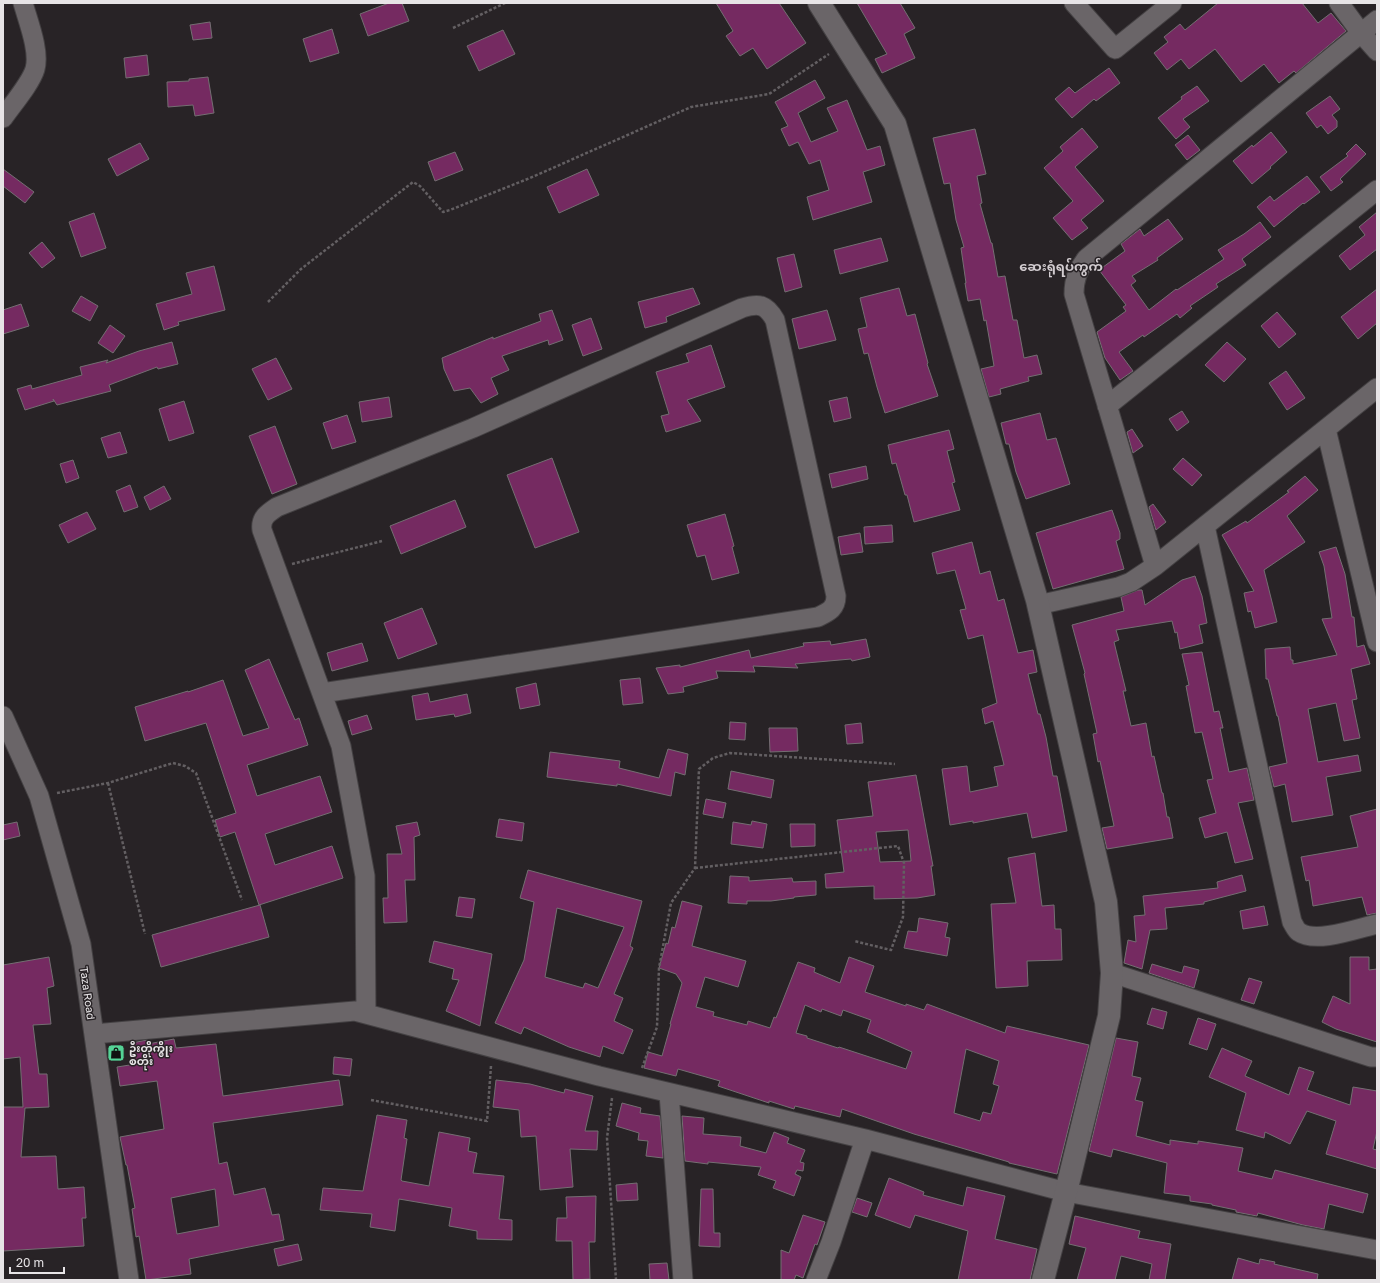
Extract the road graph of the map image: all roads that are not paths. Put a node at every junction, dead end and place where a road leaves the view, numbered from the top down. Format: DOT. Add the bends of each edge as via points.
graph roads {
  1 [pos="23,3"];
  2 [pos="818,3"];
  3 [pos="1074,3"];
  4 [pos="1172,3"];
  5 [pos="1339,3"];
  6 [pos="1377,20"];
  7 [pos="1361,33"];
  8 [pos="1377,51"];
  9 [pos="3,118"];
  10 [pos="1377,190"];
  11 [pos="1377,388"];
  12 [pos="1107,406"];
  13 [pos="1326,429"];
  14 [pos="1204,526"];
  15 [pos="1155,566"];
  16 [pos="1038,605"];
  17 [pos="1377,642"];
  18 [pos="322,693"];
  19 [pos="3,716"];
  20 [pos="1377,924"];
  21 [pos="1112,972"];
  22 [pos="366,1013"];
  23 [pos="94,1034"];
  24 [pos="1377,1057"];
  25 [pos="669,1093"];
  26 [pos="865,1139"];
  27 [pos="1066,1192"];
  28 [pos="1377,1250"];
  29 [pos="129,1280"];
  30 [pos="683,1280"];
  31 [pos="816,1280"];
  32 [pos="1043,1280"];
  1 -- 9 [label="street" via="35,49 35,70"];
  2 -- 16 [label="street" via="895,124"];
  3 -- 4 [label="street" via="1115,49"];
  5 -- 7 [label="street"];
  6 -- 7 [label="street"];
  7 -- 8 [label="street"];
  7 -- 12 [label="street" via="1087,258 1080,267 1074,294"];
  10 -- 12 [label="street"];
  11 -- 13 [label="street"];
  12 -- 15 [label="street"];
  13 -- 14 [label="street"];
  13 -- 17 [label="street"];
  14 -- 15 [label="street"];
  14 -- 20 [label="street" via="1292,922 1299,932 1311,937"];
  15 -- 16 [label="street" via="1131,582 1118,587"];
  16 -- 21 [label="street" via="1106,902"];
  18 -- 18 [label="street" via="262,530 262,522 268,512 473,428 742,308 752,305 770,310 775,320 836,596 836,602 829,612 818,617"];
  18 -- 22 [label="street" via="341,746 365,876"];
  19 -- 23 [label="street, Taza Road" via="39,796 81,944"];
  21 -- 24 [label="street"];
  21 -- 27 [label="street" via="1109,1016"];
  22 -- 23 [label="street" via="355,1011"];
  22 -- 25 [label="street"];
  23 -- 29 [label="street, Taza Road"];
  25 -- 26 [label="street"];
  25 -- 30 [label="street"];
  26 -- 27 [label="street"];
  26 -- 31 [label="street"];
  27 -- 28 [label="street"];
  27 -- 32 [label="street"];
}
